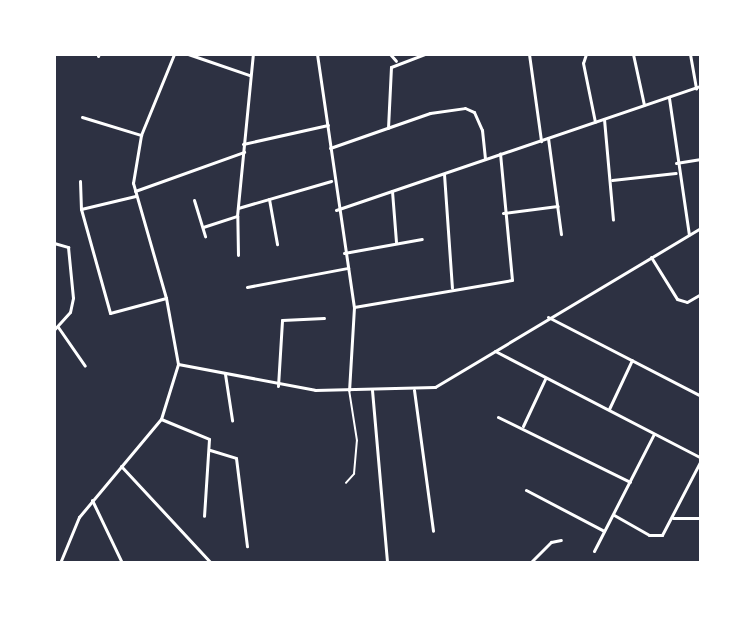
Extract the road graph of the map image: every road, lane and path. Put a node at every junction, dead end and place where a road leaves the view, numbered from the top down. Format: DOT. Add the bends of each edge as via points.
graph roads {
  1 [pos="174,54"];
  2 [pos="188,54"];
  3 [pos="253,54"];
  4 [pos="317,54"];
  5 [pos="390,54"];
  6 [pos="425,54"];
  7 [pos="529,54"];
  8 [pos="586,54"];
  9 [pos="633,54"];
  10 [pos="690,54"];
  11 [pos="396,61"];
  12 [pos="250,76"];
  13 [pos="699,87"];
  14 [pos="669,98"];
  15 [pos="644,106"];
  16 [pos="82,117"];
  17 [pos="604,119"];
  18 [pos="595,122"];
  19 [pos="328,125"];
  20 [pos="388,128"];
  21 [pos="141,135"];
  22 [pos="548,138"];
  23 [pos="541,141"];
  24 [pos="243,144"];
  25 [pos="330,148"];
  26 [pos="244,152"];
  27 [pos="500,154"];
  28 [pos="485,159"];
  29 [pos="701,159"];
  30 [pos="676,163"];
  31 [pos="444,173"];
  32 [pos="676,173"];
  33 [pos="612,180"];
  34 [pos="80,181"];
  35 [pos="332,181"];
  36 [pos="135,191"];
  37 [pos="393,191"];
  38 [pos="135,196"];
  39 [pos="269,199"];
  40 [pos="194,200"];
  41 [pos="558,206"];
  42 [pos="238,208"];
  43 [pos="81,209"];
  44 [pos="336,210"];
  45 [pos="503,213"];
  46 [pos="237,216"];
  47 [pos="613,220"];
  48 [pos="203,227"];
  49 [pos="701,228"];
  50 [pos="561,234"];
  51 [pos="689,235"];
  52 [pos="205,236"];
  53 [pos="422,239"];
  54 [pos="396,242"];
  55 [pos="54,243"];
  56 [pos="277,244"];
  57 [pos="344,253"];
  58 [pos="238,255"];
  59 [pos="651,257"];
  60 [pos="348,268"];
  61 [pos="247,287"];
  62 [pos="452,288"];
  63 [pos="701,294"];
  64 [pos="166,298"];
  65 [pos="354,308"];
  66 [pos="547,316"];
  67 [pos="324,318"];
  68 [pos="58,327"];
  69 [pos="54,330"];
  70 [pos="495,351"];
  71 [pos="632,360"];
  72 [pos="178,364"];
  73 [pos="85,366"];
  74 [pos="225,374"];
  75 [pos="545,379"];
  76 [pos="278,386"];
  77 [pos="349,390"];
  78 [pos="372,390"];
  79 [pos="414,390"];
  80 [pos="701,396"];
  81 [pos="609,409"];
  82 [pos="498,417"];
  83 [pos="161,419"];
  84 [pos="232,420"];
  85 [pos="522,427"];
  86 [pos="654,434"];
  87 [pos="209,450"];
  88 [pos="701,459"];
  89 [pos="121,466"];
  90 [pos="630,482"];
  91 [pos="346,483"];
  92 [pos="526,490"];
  93 [pos="92,500"];
  94 [pos="614,515"];
  95 [pos="204,516"];
  96 [pos="673,518"];
  97 [pos="701,518"];
  98 [pos="433,531"];
  99 [pos="604,531"];
  100 [pos="561,540"];
  101 [pos="247,546"];
  102 [pos="594,551"];
  103 [pos="60,563"];
  104 [pos="122,563"];
  105 [pos="211,563"];
  106 [pos="387,563"];
  107 [pos="530,563"];
  1 -- 21 [label="street"];
  2 -- 12 [label="street"];
  3 -- 12 [label="street"];
  4 -- 19 [label="street"];
  5 -- 11 [label="street"];
  6 -- 11 [label="street"];
  7 -- 23 [label="street"];
  8 -- 18 [label="street" via="583,63"];
  9 -- 15 [label="street"];
  10 -- 13 [label="street"];
  11 -- 20 [label="street" via="390,73"];
  12 -- 24 [label="street"];
  13 -- 14 [label="street"];
  14 -- 15 [label="street"];
  14 -- 30 [label="street"];
  15 -- 17 [label="street"];
  16 -- 21 [label="street"];
  17 -- 18 [label="street"];
  17 -- 33 [label="street"];
  18 -- 22 [label="street"];
  19 -- 24 [label="street"];
  19 -- 25 [label="street"];
  20 -- 25 [label="street"];
  20 -- 28 [label="street" via="439,111 471,109 482,130"];
  21 -- 36 [label="street" via="133,172"];
  22 -- 23 [label="street"];
  22 -- 41 [label="street"];
  23 -- 27 [label="street"];
  24 -- 26 [label="street"];
  25 -- 35 [label="street"];
  26 -- 36 [label="street"];
  26 -- 42 [label="street"];
  27 -- 28 [label="street"];
  27 -- 45 [label="street"];
  28 -- 31 [label="street"];
  29 -- 30 [label="street"];
  30 -- 32 [label="street"];
  31 -- 37 [label="street"];
  31 -- 62 [label="street"];
  32 -- 33 [label="street"];
  32 -- 51 [label="street"];
  33 -- 47 [label="street"];
  34 -- 43 [label="street"];
  35 -- 39 [label="street"];
  35 -- 44 [label="street"];
  36 -- 38 [label="street"];
  37 -- 44 [label="street"];
  37 -- 54 [label="street"];
  38 -- 43 [label="street"];
  38 -- 64 [label="street"];
  39 -- 42 [label="street"];
  39 -- 56 [label="street"];
  40 -- 48 [label="street"];
  41 -- 45 [label="street"];
  41 -- 50 [label="street"];
  42 -- 46 [label="street"];
  43 -- 64 [label="street" via="110,313"];
  44 -- 57 [label="street"];
  45 -- 62 [label="street" via="512,280"];
  46 -- 48 [label="street"];
  46 -- 58 [label="street"];
  48 -- 52 [label="street"];
  49 -- 51 [label="street"];
  51 -- 59 [label="street"];
  53 -- 54 [label="street"];
  54 -- 57 [label="street" via="391,248"];
  55 -- 68 [label="street" via="68,247 73,298 70,312"];
  57 -- 60 [label="street"];
  59 -- 63 [label="street" via="677,299 687,302"];
  59 -- 66 [label="street" via="581,303"];
  60 -- 61 [label="street"];
  60 -- 65 [label="street"];
  62 -- 65 [label="street"];
  64 -- 72 [label="street"];
  65 -- 77 [label="street"];
  66 -- 70 [label="street"];
  66 -- 71 [label="street"];
  67 -- 76 [label="street" via="282,320"];
  68 -- 69 [label="street"];
  68 -- 73 [label="street"];
  70 -- 75 [label="street"];
  70 -- 79 [label="street" via="454,380"];
  71 -- 80 [label="street"];
  71 -- 81 [label="street"];
  72 -- 74 [label="street"];
  72 -- 83 [label="street"];
  74 -- 76 [label="street"];
  74 -- 84 [label="street"];
  75 -- 81 [label="street"];
  75 -- 85 [label="street"];
  76 -- 77 [label="street"];
  77 -- 78 [label="street"];
  77 -- 91 [label="lane" via="357,441 354,474"];
  78 -- 79 [label="street"];
  78 -- 106 [label="street"];
  79 -- 98 [label="street"];
  81 -- 86 [label="street"];
  82 -- 85 [label="street"];
  83 -- 87 [label="street" via="207,436"];
  83 -- 89 [label="street"];
  85 -- 90 [label="street"];
  86 -- 88 [label="street"];
  86 -- 90 [label="street"];
  87 -- 95 [label="street"];
  87 -- 101 [label="street" via="236,458"];
  88 -- 96 [label="street"];
  89 -- 93 [label="street"];
  89 -- 105 [label="street"];
  90 -- 94 [label="street"];
  92 -- 99 [label="street"];
  93 -- 103 [label="street"];
  93 -- 104 [label="street"];
  94 -- 96 [label="street" via="655,538"];
  94 -- 99 [label="street"];
  96 -- 97 [label="street"];
  99 -- 102 [label="street"];
  100 -- 107 [label="street" via="551,542"];
}
